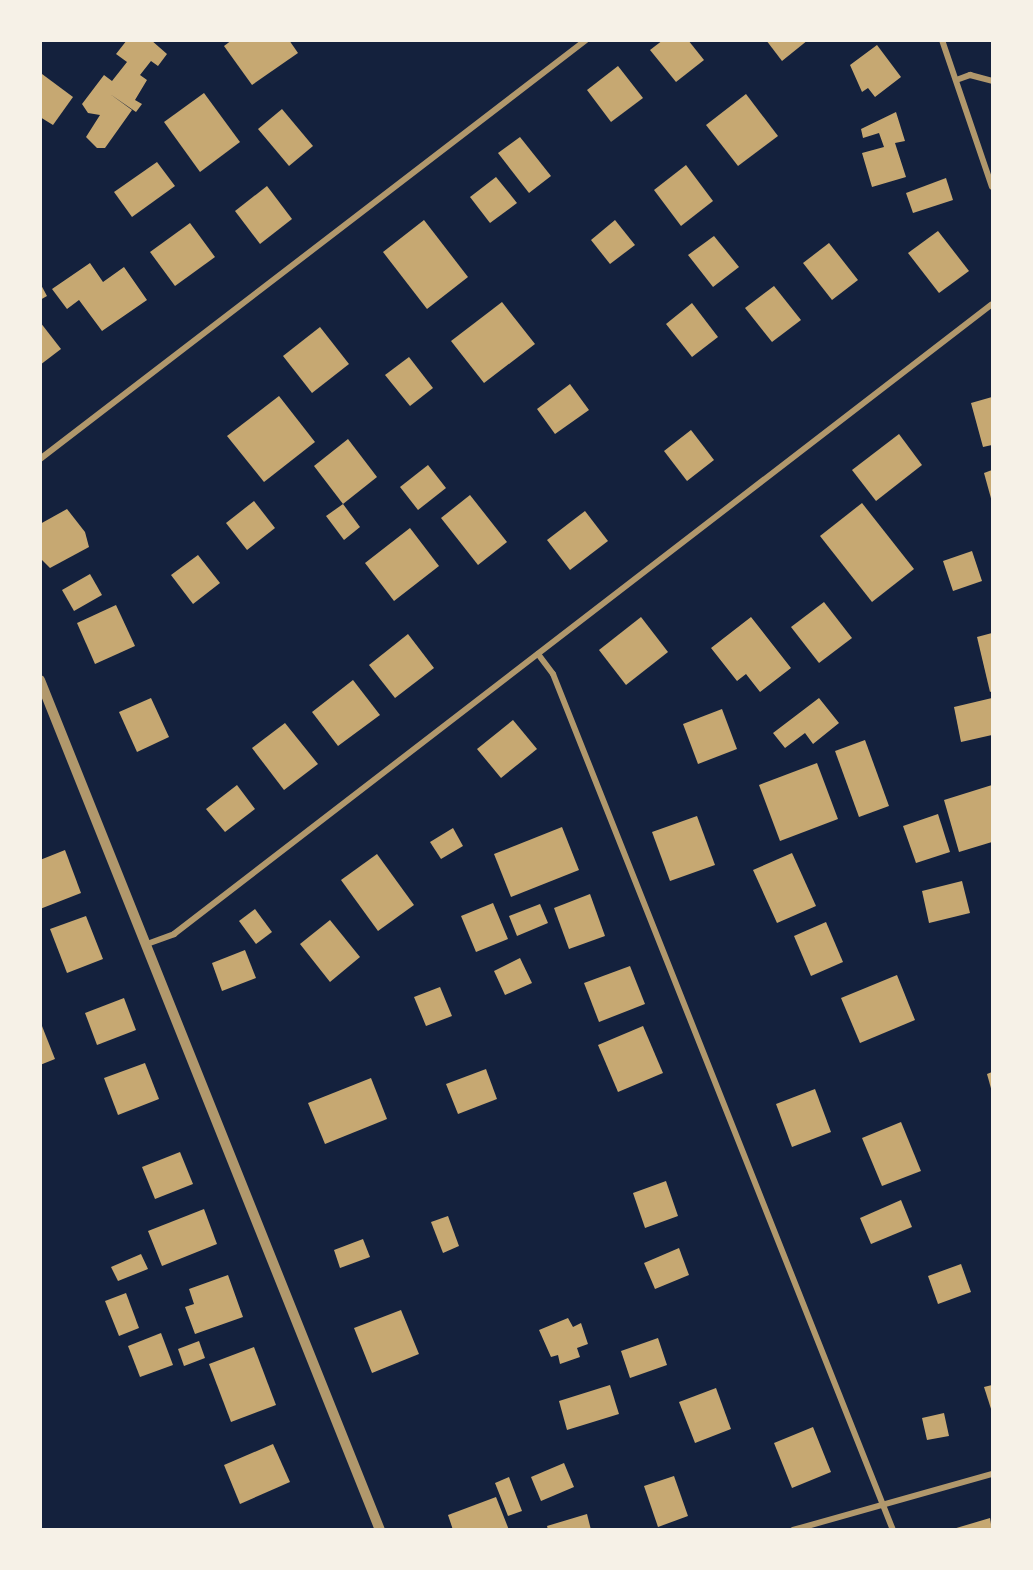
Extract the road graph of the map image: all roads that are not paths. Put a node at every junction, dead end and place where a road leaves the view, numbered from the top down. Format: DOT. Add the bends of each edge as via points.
graph roads {
  1 [pos="586,40"];
  2 [pos="942,40"];
  3 [pos="958,79"];
  4 [pos="993,81"];
  5 [pos="993,187"];
  6 [pos="993,304"];
  7 [pos="40,459"];
  8 [pos="538,654"];
  9 [pos="40,680"];
  10 [pos="147,944"];
  11 [pos="993,1474"];
  12 [pos="883,1504"];
  13 [pos="380,1530"];
  14 [pos="793,1530"];
  15 [pos="892,1530"];
  1 -- 7 [label="street"];
  2 -- 3 [label="street"];
  3 -- 4 [label="street" via="970,75"];
  3 -- 5 [label="street"];
  6 -- 8 [label="street"];
  8 -- 10 [label="street" via="174,934"];
  8 -- 12 [label="street" via="553,674"];
  9 -- 10 [label="street"];
  10 -- 13 [label="street"];
  11 -- 12 [label="street"];
  12 -- 14 [label="street"];
  12 -- 15 [label="street"];
}
